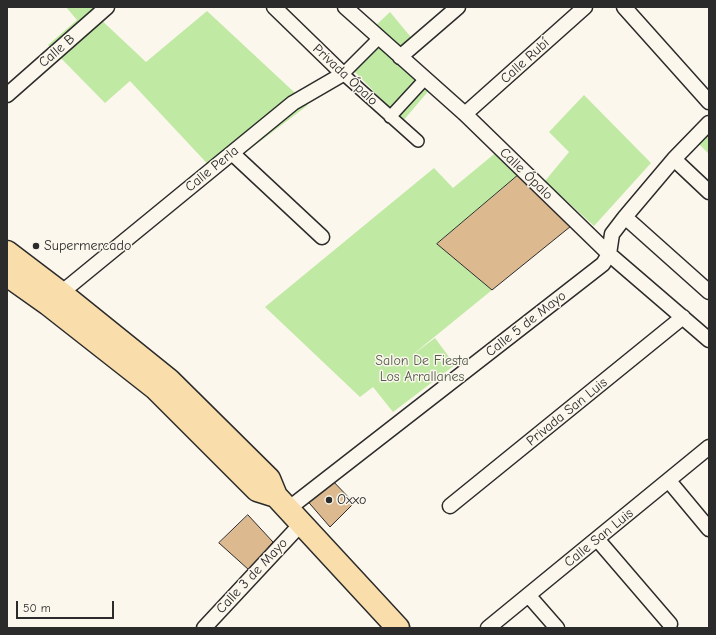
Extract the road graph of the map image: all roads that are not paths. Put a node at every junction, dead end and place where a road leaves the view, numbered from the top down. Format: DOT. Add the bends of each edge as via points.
graph roads {
  1 [pos="107,7"];
  2 [pos="274,7"];
  3 [pos="345,7"];
  4 [pos="458,7"];
  5 [pos="585,7"];
  6 [pos="624,7"];
  7 [pos="379,38"];
  8 [pos="400,57"];
  9 [pos="343,74"];
  10 [pos="425,80"];
  11 [pos="7,95"];
  12 [pos="709,102"];
  13 [pos="465,114"];
  14 [pos="390,117"];
  15 [pos="709,123"];
  16 [pos="418,141"];
  17 [pos="232,153"];
  18 [pos="674,159"];
  19 [pos="709,192"];
  20 [pos="625,217"];
  21 [pos="322,237"];
  22 [pos="7,252"];
  23 [pos="609,254"];
  24 [pos="7,275"];
  25 [pos="709,292"];
  26 [pos="55,299"];
  27 [pos="683,317"];
  28 [pos="709,340"];
  29 [pos="709,447"];
  30 [pos="669,481"];
  31 [pos="450,506"];
  32 [pos="288,510"];
  33 [pos="709,529"];
  34 [pos="597,539"];
  35 [pos="529,596"];
  36 [pos="670,624"];
  37 [pos="204,628"];
  38 [pos="398,628"];
  39 [pos="488,628"];
  40 [pos="557,628"];
  1 -- 11 [label="street, Calle B"];
  2 -- 9 [label="street, Privada Ópalo"];
  3 -- 7 [label="street, Calle Ópalo"];
  4 -- 8 [label="street"];
  5 -- 13 [label="street, Calle Rubí"];
  6 -- 12 [label="street"];
  7 -- 8 [label="street, Calle Ópalo"];
  7 -- 9 [label="street, Calle Perla"];
  8 -- 10 [label="street, Calle Ópalo"];
  9 -- 14 [label="street, Privada Ópalo"];
  9 -- 17 [label="street, Calle Perla" via="293,103"];
  10 -- 13 [label="street, Calle Ópalo"];
  10 -- 14 [label="street"];
  13 -- 23 [label="street, Calle Ópalo"];
  14 -- 16 [label="street, Privada Ópalo"];
  15 -- 18 [label="street"];
  17 -- 21 [label="street"];
  17 -- 26 [label="street, Calle Perla"];
  18 -- 19 [label="street"];
  18 -- 20 [label="street"];
  20 -- 23 [label="street" via="612,234"];
  20 -- 25 [label="street"];
  22 -- 26 [label="main road"];
  23 -- 27 [label="street, Calle Ópalo"];
  23 -- 32 [label="street, Calle 5 de Mayo" via="603,264"];
  24 -- 26 [label="main road"];
  26 -- 32 [label="main road" via="155,388 257,490"];
  27 -- 28 [label="street, Calle Ópalo"];
  27 -- 31 [label="street, Privada San Luis"];
  29 -- 30 [label="street, Calle San Luis"];
  30 -- 33 [label="street"];
  30 -- 34 [label="street, Calle San Luis"];
  32 -- 37 [label="street, Calle 3 de Mayo"];
  32 -- 38 [label="main road"];
  34 -- 35 [label="street, Calle San Luis"];
  34 -- 36 [label="street"];
  35 -- 39 [label="street, Calle San Luis"];
  35 -- 40 [label="street"];
}
